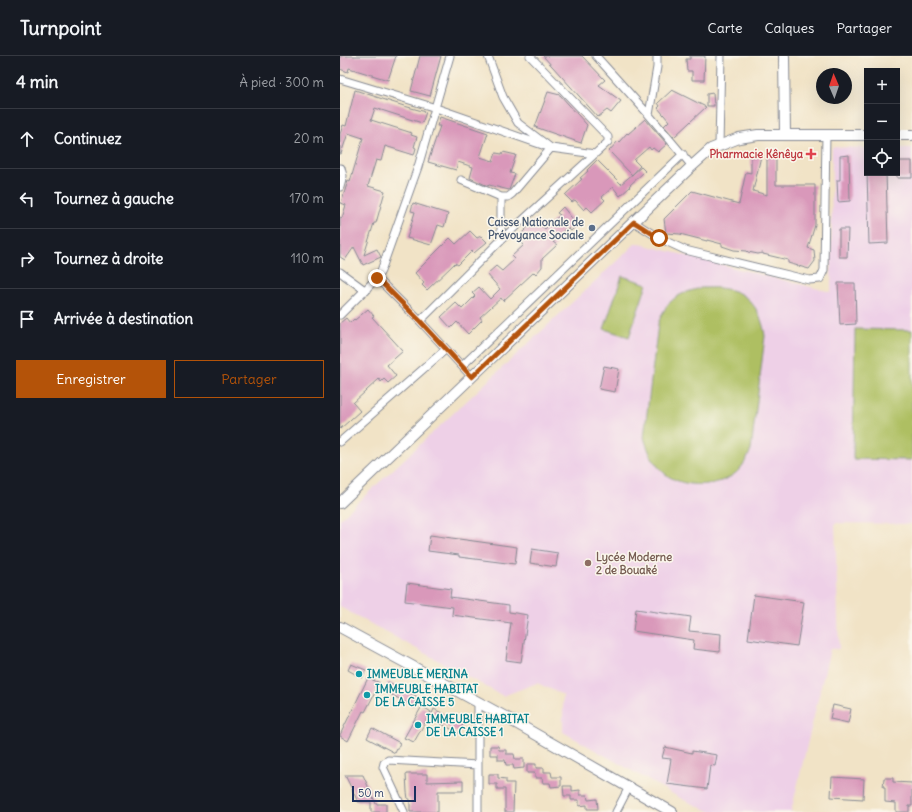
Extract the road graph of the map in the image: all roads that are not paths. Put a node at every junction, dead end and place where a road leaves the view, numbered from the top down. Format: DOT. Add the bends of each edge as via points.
graph roads {
  1 [pos="450,56"];
  2 [pos="488,56"];
  3 [pos="530,56"];
  4 [pos="596,56"];
  5 [pos="657,56"];
  6 [pos="721,56"];
  7 [pos="784,56"];
  8 [pos="340,79"];
  9 [pos="436,108"];
  10 [pos="649,115"];
  11 [pos="826,134"];
  12 [pos="785,135"];
  13 [pos="864,135"];
  14 [pos="900,135"];
  15 [pos="912,135"];
  16 [pos="719,145"];
  17 [pos="551,148"];
  18 [pos="595,154"];
  19 [pos="683,154"];
  20 [pos="692,166"];
  21 [pos="340,168"];
  22 [pos="461,180"];
  23 [pos="340,187"];
  24 [pos="501,197"];
  25 [pos="634,222"];
  26 [pos="501,240"];
  27 [pos="340,272"];
  28 [pos="377,278"];
  29 [pos="366,290"];
  30 [pos="340,315"];
  31 [pos="420,321"];
  32 [pos="446,349"];
  33 [pos="462,366"];
  34 [pos="472,377"];
  35 [pos="340,442"];
  36 [pos="340,504"];
  37 [pos="340,627"];
  38 [pos="478,702"];
  39 [pos="478,765"];
  40 [pos="629,787"];
  41 [pos="404,812"];
  42 [pos="478,812"];
  43 [pos="616,812"];
  44 [pos="672,812"];
  1 -- 9 [label="street"];
  2 -- 17 [label="street" via="503,96 518,123"];
  3 -- 18 [label="street" via="608,137 608,142"];
  4 -- 10 [label="street"];
  5 -- 10 [label="street"];
  6 -- 16 [label="street"];
  7 -- 12 [label="street"];
  8 -- 9 [label="street"];
  9 -- 17 [label="street"];
  9 -- 28 [label="street" via="418,168"];
  10 -- 19 [label="street"];
  11 -- 12 [label="street"];
  11 -- 13 [label="street"];
  11 -- 25 [label="street" via="824,270 820,279 809,280 685,250"];
  12 -- 16 [label="street" via="758,135"];
  14 -- 15 [label="street"];
  16 -- 20 [label="street"];
  17 -- 18 [label="street"];
  17 -- 24 [label="street" via="512,194"];
  18 -- 26 [label="street"];
  19 -- 20 [label="street"];
  19 -- 33 [label="street"];
  20 -- 25 [label="street"];
  21 -- 23 [label="street" via="343,176"];
  22 -- 24 [label="street"];
  24 -- 26 [label="street"];
  25 -- 34 [label="street"];
  26 -- 31 [label="street"];
  27 -- 29 [label="street"];
  28 -- 29 [label="street"];
  28 -- 31 [label="street"];
  29 -- 30 [label="street"];
  31 -- 32 [label="street"];
  32 -- 33 [label="street"];
  32 -- 35 [label="street"];
  33 -- 34 [label="street"];
  34 -- 36 [label="street"];
  37 -- 38 [label="street"];
  38 -- 39 [label="street"];
  38 -- 40 [label="street"];
  39 -- 41 [label="street" via="388,760 383,767"];
  39 -- 42 [label="street"];
  40 -- 43 [label="street"];
  40 -- 44 [label="street"];
}
